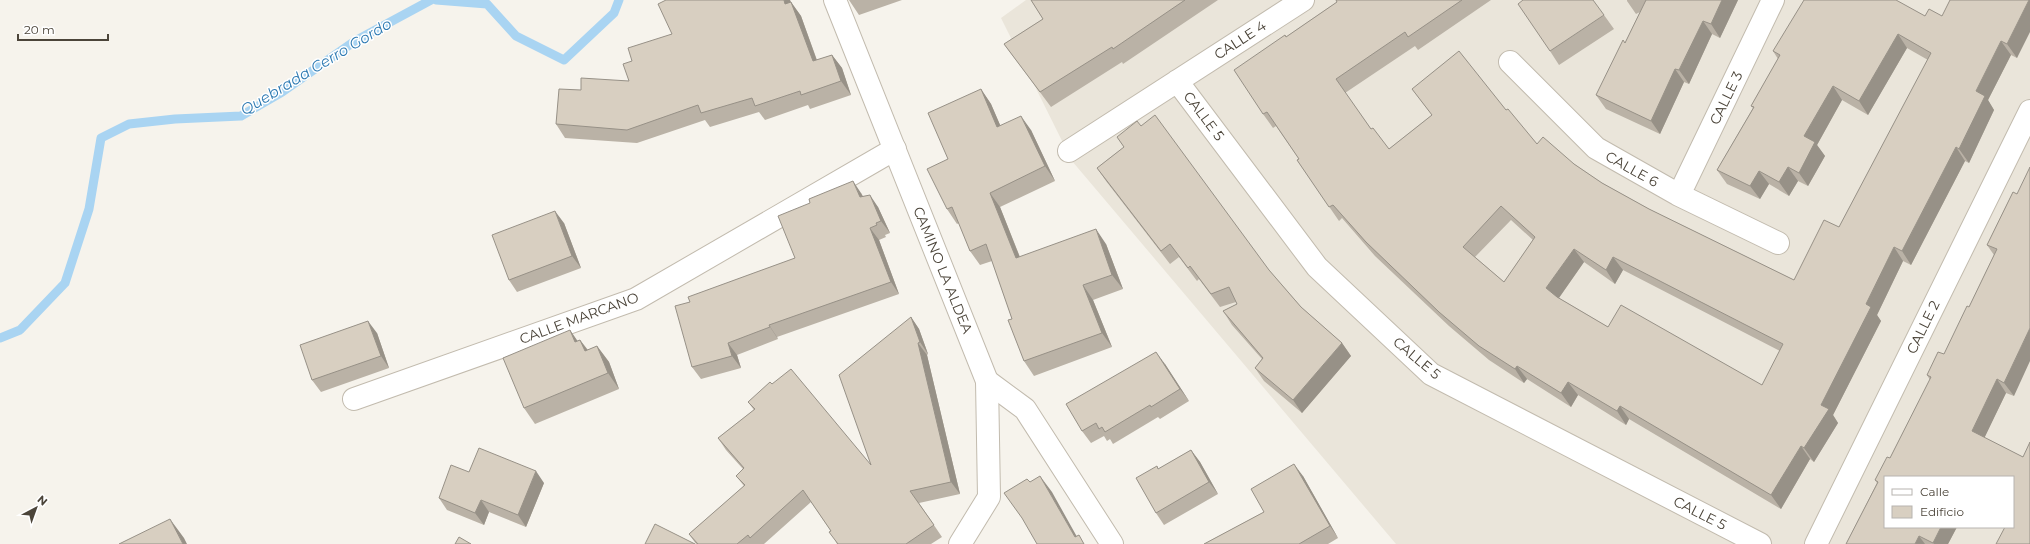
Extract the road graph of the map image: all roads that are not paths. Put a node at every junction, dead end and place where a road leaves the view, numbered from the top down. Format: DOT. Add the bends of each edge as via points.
graph roads {
  1 [pos="836,0"];
  2 [pos="1303,0"];
  3 [pos="1773,0"];
  4 [pos="1510,62"];
  5 [pos="1177,81"];
  6 [pos="2030,111"];
  7 [pos="895,149"];
  8 [pos="1069,151"];
  9 [pos="1679,195"];
  10 [pos="1778,243"];
  11 [pos="987,381"];
  12 [pos="354,399"];
  13 [pos="960,544"];
  14 [pos="1112,544"];
  15 [pos="1760,544"];
  16 [pos="1816,544"];
  1 -- 7 [label="street, CAMINO LA ALDEA"];
  2 -- 5 [label="street, CALLE 4"];
  3 -- 9 [label="street, CALLE 3"];
  4 -- 9 [label="street, CALLE 6" via="1596,148"];
  5 -- 8 [label="street, CALLE 4"];
  5 -- 15 [label="street, CALLE 5" via="1317,267 1431,374"];
  6 -- 16 [label="street, CALLE 2"];
  7 -- 11 [label="street, CAMINO LA ALDEA"];
  7 -- 12 [label="street, CALLE MARCANO" via="636,299"];
  9 -- 10 [label="street, CALLE 6"];
  11 -- 13 [label="street, CAMINO LA ALDEA" via="989,497"];
  11 -- 14 [label="street" via="1025,409"];
}
